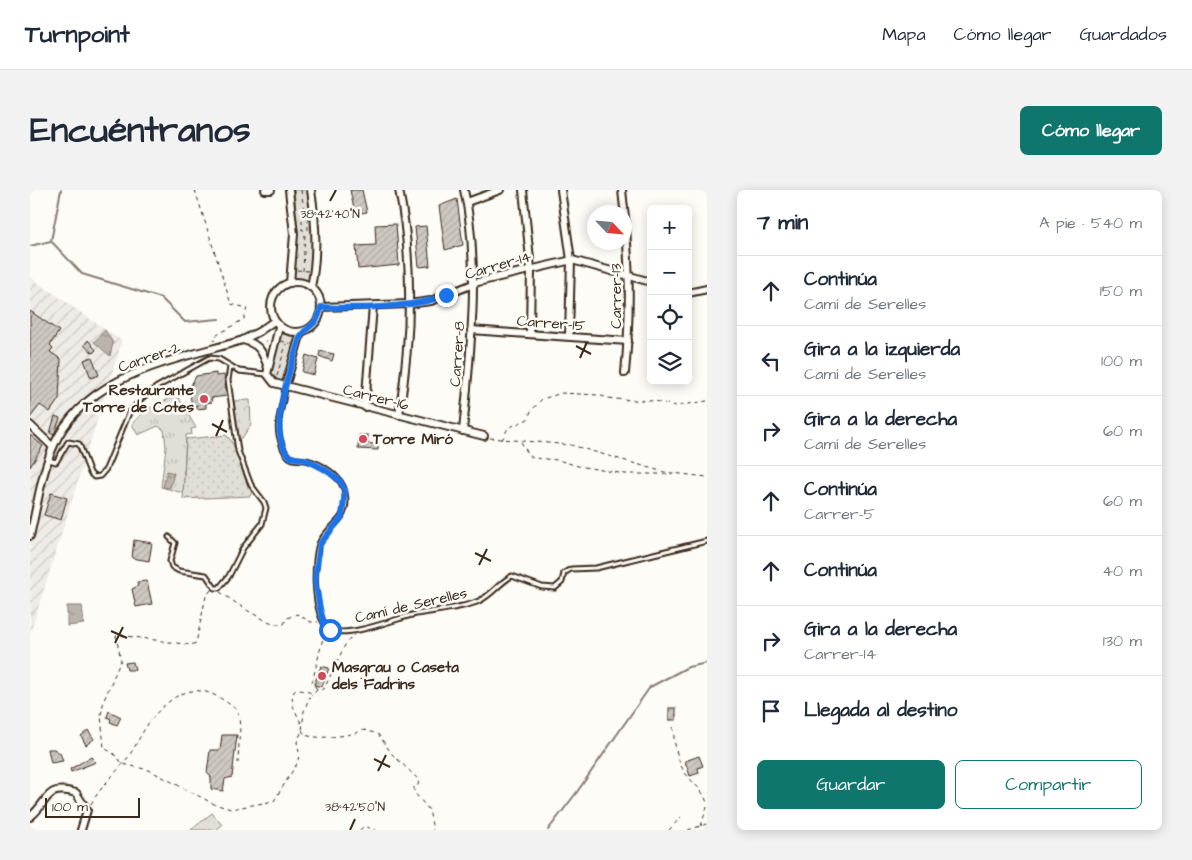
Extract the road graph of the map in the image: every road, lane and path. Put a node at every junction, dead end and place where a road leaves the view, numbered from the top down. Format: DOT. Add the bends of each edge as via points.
graph roads {
  1 [pos="195,190"];
  2 [pos="265,190"];
  3 [pos="271,190"];
  4 [pos="289,190"];
  5 [pos="301,190"];
  6 [pos="312,190"];
  7 [pos="399,190"];
  8 [pos="464,190"];
  9 [pos="500,190"];
  10 [pos="523,190"];
  11 [pos="561,190"];
  12 [pos="622,190"];
  13 [pos="467,202"];
  14 [pos="304,210"];
  15 [pos="305,230"];
  16 [pos="571,260"];
  17 [pos="292,269"];
  18 [pos="531,269"];
  19 [pos="303,271"];
  20 [pos="314,272"];
  21 [pos="629,276"];
  22 [pos="647,281"];
  23 [pos="290,283"];
  24 [pos="471,285"];
  25 [pos="311,287"];
  26 [pos="707,289"];
  27 [pos="692,292"];
  28 [pos="409,304"];
  29 [pos="373,306"];
  30 [pos="321,307"];
  31 [pos="274,321"];
  32 [pos="279,327"];
  33 [pos="471,330"];
  34 [pos="301,332"];
  35 [pos="530,333"];
  36 [pos="569,336"];
  37 [pos="243,340"];
  38 [pos="628,341"];
  39 [pos="286,342"];
  40 [pos="213,349"];
  41 [pos="230,367"];
  42 [pos="268,371"];
  43 [pos="625,373"];
  44 [pos="275,384"];
  45 [pos="285,387"];
  46 [pos="707,401"];
  47 [pos="365,407"];
  48 [pos="399,415"];
  49 [pos="30,425"];
  50 [pos="463,431"];
  51 [pos="484,436"];
  52 [pos="502,440"];
  53 [pos="518,441"];
  54 [pos="53,447"];
  55 [pos="49,460"];
  56 [pos="676,474"];
  57 [pos="707,477"];
  58 [pos="30,536"];
  59 [pos="169,537"];
  60 [pos="707,541"];
  61 [pos="215,588"];
  62 [pos="323,621"];
  63 [pos="326,627"];
  64 [pos="360,629"];
  65 [pos="317,690"];
  66 [pos="314,693"];
  67 [pos="302,724"];
  68 [pos="673,727"];
  69 [pos="302,730"];
  70 [pos="238,763"];
  71 [pos="123,764"];
  72 [pos="707,803"];
  73 [pos="707,807"];
  74 [pos="87,810"];
  75 [pos="32,815"];
  76 [pos="681,817"];
  77 [pos="707,824"];
  78 [pos="701,826"];
  79 [pos="81,830"];
  80 [pos="360,830"];
  81 [pos="375,830"];
  82 [pos="433,830"];
  83 [pos="669,830"];
  84 [pos="688,830"];
  1 -- 40 [label="path" via="231,304 247,308 244,320 217,335"];
  2 -- 3 [label="street"];
  4 -- 17 [label="street" via="294,228"];
  5 -- 14 [label="path"];
  6 -- 20 [label="street"];
  7 -- 28 [label="street" via="408,252"];
  8 -- 13 [label="street, Carrer-8"];
  9 -- 13 [label="street"];
  10 -- 18 [label="street"];
  11 -- 16 [label="street"];
  12 -- 21 [label="street, Carrer-13"];
  13 -- 24 [label="street, Carrer-8"];
  14 -- 15 [label="path" via="302,230"];
  14 -- 15 [label="path" via="308,210 308,230"];
  15 -- 19 [label="path"];
  16 -- 18 [label="street, Carrer-14"];
  16 -- 21 [label="street, Carrer-14"];
  16 -- 36 [label="street"];
  17 -- 19 [label="path"];
  17 -- 23 [label="street"];
  18 -- 24 [label="street, Carrer-14"];
  18 -- 35 [label="street"];
  19 -- 20 [label="path"];
  20 -- 25 [label="street"];
  21 -- 22 [label="street, Carrer-14"];
  21 -- 38 [label="street, Carrer-13"];
  23 -- 25 [label="street"];
  23 -- 31 [label="street" via="282,286 272,298 270,306"];
  24 -- 28 [label="street, Carrer-14" via="440,298"];
  24 -- 33 [label="street, Carrer-8"];
  25 -- 30 [label="street" via="320,299"];
  26 -- 27 [label="street"];
  28 -- 29 [label="street, Carrer-14"];
  28 -- 48 [label="street"];
  29 -- 30 [label="street, Carrer-14"];
  29 -- 47 [label="street"];
  30 -- 34 [label="street" via="316,323"];
  31 -- 32 [label="street"];
  31 -- 37 [label="street, Carrer-2"];
  32 -- 34 [label="street"];
  32 -- 42 [label="street"];
  33 -- 35 [label="street, Carrer-15"];
  33 -- 50 [label="street, Carrer-8"];
  34 -- 45 [label="street"];
  35 -- 36 [label="street, Carrer-15"];
  36 -- 38 [label="street, Carrer-15"];
  37 -- 40 [label="street, Carrer-2"];
  37 -- 42 [label="street" via="258,346 263,352"];
  38 -- 43 [label="street, Carrer-13"];
  39 -- 44 [label="path"];
  40 -- 54 [label="street, Carrer-2" via="137,373 105,387 81,407"];
  41 -- 42 [label="lane" via="242,371"];
  41 -- 55 [label="lane" via="219,359 205,359 142,398 129,413 106,469 100,476 90,473 79,444 68,442 59,460"];
  41 -- 61 [label="lane" via="228,380 238,452 251,485 264,502 266,513 223,585"];
  42 -- 44 [label="street"];
  44 -- 45 [label="street, Carrer-16"];
  45 -- 47 [label="street, Carrer-16"];
  45 -- 62 [label="lane" via="279,424 286,453 330,472 341,483 346,495 342,517 319,547 315,588"];
  46 -- 52 [label="path" via="676,406 581,393 552,394 542,399 530,411 528,418 508,428"];
  47 -- 48 [label="street, Carrer-16"];
  48 -- 50 [label="street, Carrer-16"];
  49 -- 54 [label="street"];
  50 -- 51 [label="street, Carrer-16"];
  51 -- 52 [label="path"];
  52 -- 53 [label="path"];
  53 -- 56 [label="path" via="571,445"];
  53 -- 56 [label="path" via="534,458 624,474"];
  54 -- 55 [label="street, Carrer-2"];
  55 -- 58 [label="street, Carrer-2"];
  56 -- 57 [label="path"];
  59 -- 61 [label="lane" via="176,543 170,561 172,567 178,571 206,575"];
  60 -- 64 [label="lane, Camí de Serelles" via="596,568 572,569 564,573 562,582 555,588 512,576 486,597 470,604"];
  61 -- 62 [label="path" via="259,617 278,625 297,614 313,623"];
  61 -- 71 [label="path" via="206,596 196,644 116,636 121,660 101,715 104,748"];
  62 -- 63 [label="lane"];
  63 -- 64 [label="lane, Camí de Serelles" via="337,632"];
  63 -- 65 [label="path" via="312,674 312,683"];
  64 -- 65 [label="path" via="346,643 324,689"];
  65 -- 66 [label="path"];
  66 -- 67 [label="path" via="304,711"];
  66 -- 67 [label="path" via="296,689 292,695 293,706"];
  67 -- 69 [label="path"];
  68 -- 72 [label="path" via="685,774 704,792"];
  69 -- 71 [label="path" via="297,742 298,762 274,801 231,809 214,804 149,770"];
  69 -- 82 [label="path" via="305,735 317,738 348,736 364,730 378,734 392,754 420,780 414,792 429,810"];
  70 -- 71 [label="path" via="238,711 222,697 195,690 171,700 153,718"];
  71 -- 74 [label="path" via="96,794"];
  73 -- 78 [label="path"];
  74 -- 75 [label="street" via="76,793 61,789 47,794"];
  74 -- 79 [label="street"];
  76 -- 83 [label="path"];
  77 -- 78 [label="path"];
  78 -- 84 [label="path"];
  80 -- 81 [label="path" via="364,826"];
}
